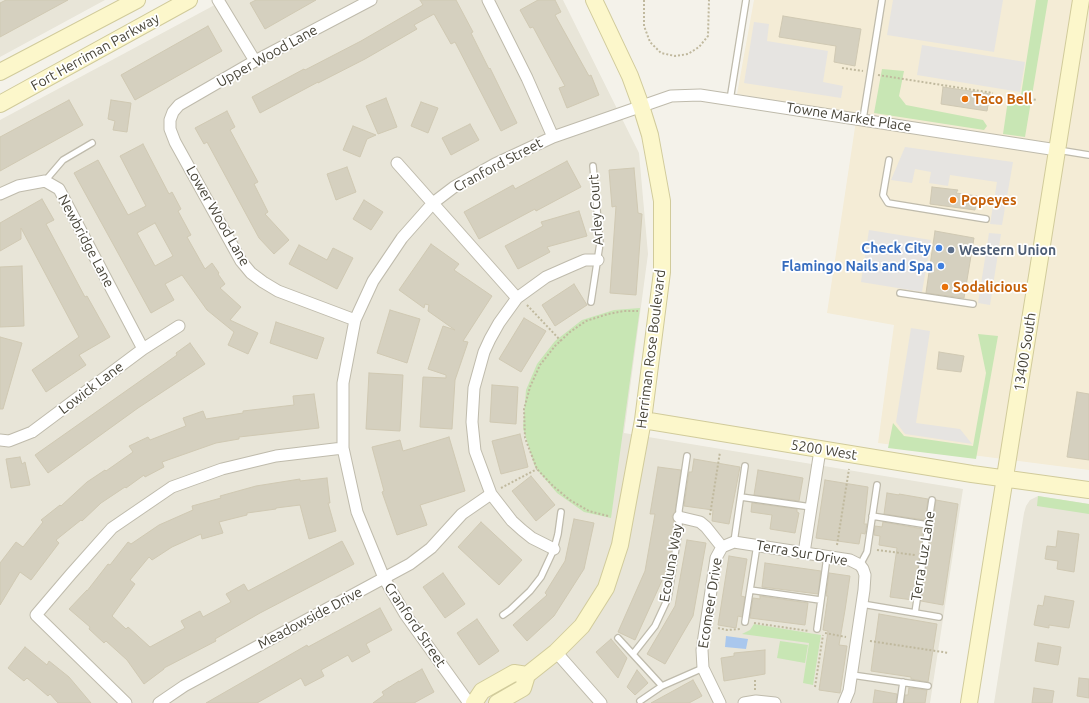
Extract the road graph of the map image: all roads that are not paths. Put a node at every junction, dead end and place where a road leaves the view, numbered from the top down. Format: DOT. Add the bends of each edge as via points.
graph roads {
  1 [pos="137,0"];
  2 [pos="189,0"];
  3 [pos="218,0"];
  4 [pos="371,0"];
  5 [pos="488,0"];
  6 [pos="594,0"];
  7 [pos="746,0"];
  8 [pos="882,0"];
  9 [pos="1081,0"];
  10 [pos="255,60"];
  11 [pos="0,72"];
  12 [pos="730,100"];
  13 [pos="0,104"];
  14 [pos="640,106"];
  15 [pos="863,119"];
  16 [pos="170,120"];
  17 [pos="553,137"];
  18 [pos="92,143"];
  19 [pos="1057,150"];
  20 [pos="1089,155"];
  21 [pos="888,160"];
  22 [pos="396,163"];
  23 [pos="593,166"];
  24 [pos="45,181"];
  25 [pos="0,194"];
  26 [pos="433,203"];
  27 [pos="986,219"];
  28 [pos="598,260"];
  29 [pos="900,293"];
  30 [pos="522,301"];
  31 [pos="592,302"];
  32 [pos="973,304"];
  33 [pos="355,320"];
  34 [pos="179,326"];
  35 [pos="143,349"];
  36 [pos="643,420"];
  37 [pos="0,440"];
  38 [pos="344,448"];
  39 [pos="820,450"];
  40 [pos="687,456"];
  41 [pos="745,466"];
  42 [pos="1005,478"];
  43 [pos="877,485"];
  44 [pos="1089,490"];
  45 [pos="495,491"];
  46 [pos="741,497"];
  47 [pos="932,500"];
  48 [pos="811,507"];
  49 [pos="561,512"];
  50 [pos="872,516"];
  51 [pos="679,517"];
  52 [pos="928,525"];
  53 [pos="734,542"];
  54 [pos="757,545"];
  55 [pos="722,547"];
  56 [pos="554,549"];
  57 [pos="804,553"];
  58 [pos="827,557"];
  59 [pos="860,565"];
  60 [pos="384,578"];
  61 [pos="750,590"];
  62 [pos="820,600"];
  63 [pos="862,604"];
  64 [pos="915,613"];
  65 [pos="503,614"];
  66 [pos="939,617"];
  67 [pos="748,622"];
  68 [pos="816,630"];
  69 [pos="618,638"];
  70 [pos="556,652"];
  71 [pos="633,654"];
  72 [pos="703,668"];
  73 [pos="527,675"];
  74 [pos="852,675"];
  75 [pos="903,682"];
  76 [pos="662,686"];
  77 [pos="928,686"];
  78 [pos="640,701"];
  79 [pos="126,703"];
  80 [pos="159,703"];
  81 [pos="468,703"];
  82 [pos="474,703"];
  83 [pos="497,703"];
  84 [pos="601,703"];
  85 [pos="720,703"];
  86 [pos="744,703"];
  87 [pos="775,703"];
  88 [pos="844,703"];
  89 [pos="900,703"];
  90 [pos="969,703"];
  1 -- 11 [label="street, Fort Herriman Parkway"];
  2 -- 13 [label="street, Fort Herriman Parkway"];
  3 -- 10 [label="street"];
  4 -- 10 [label="street, Upper Wood Lane"];
  5 -- 17 [label="street"];
  6 -- 14 [label="street, Herriman Rose Boulevard" via="630,76"];
  7 -- 12 [label="lane"];
  8 -- 15 [label="lane"];
  9 -- 19 [label="street, 13400 South"];
  10 -- 16 [label="street, Upper Wood Lane" via="179,105"];
  12 -- 14 [label="street, Towne Market Place" via="700,95 671,96"];
  12 -- 15 [label="street, Towne Market Place"];
  14 -- 17 [label="street, Cranford Street"];
  14 -- 36 [label="street, Herriman Rose Boulevard" via="650,135 662,201 662,272"];
  15 -- 19 [label="street, Towne Market Place"];
  16 -- 33 [label="street, Lower Wood Lane" via="175,142 242,262 251,273 278,291"];
  17 -- 26 [label="street, Cranford Street" via="495,164 454,187"];
  18 -- 24 [label="lane" via="63,160"];
  19 -- 20 [label="lane"];
  19 -- 42 [label="street, 13400 South"];
  21 -- 27 [label="lane" via="883,195 888,203"];
  22 -- 26 [label="street"];
  23 -- 28 [label="lane, Arley Court" via="600,243"];
  24 -- 25 [label="street" via="18,186"];
  24 -- 35 [label="street, Newbridge Lane" via="59,189"];
  26 -- 30 [label="street"];
  26 -- 33 [label="street, Cranford Street" via="402,238 373,281"];
  28 -- 30 [label="street" via="585,260 546,277"];
  28 -- 31 [label="lane, Arley Court"];
  29 -- 32 [label="lane"];
  30 -- 45 [label="street" via="499,323 490,339 474,388 472,422 475,451"];
  33 -- 38 [label="street, Cranford Street" via="343,383"];
  34 -- 35 [label="street, Lowick Lane"];
  35 -- 37 [label="street, Lowick Lane" via="32,432 9,441"];
  36 -- 39 [label="street, 5200 West"];
  36 -- 70 [label="street, Herriman Rose Boulevard" via="620,545 606,588 582,626"];
  38 -- 60 [label="street, Cranford Street" via="357,512"];
  38 -- 79 [label="street" via="276,456 230,467 172,487 112,528 71,574 36,616"];
  39 -- 42 [label="street, 5200 West"];
  39 -- 48 [label="street"];
  40 -- 51 [label="lane"];
  41 -- 46 [label="lane"];
  42 -- 44 [label="street, 5200 West"];
  42 -- 90 [label="street, 13400 South"];
  43 -- 50 [label="lane"];
  45 -- 56 [label="street" via="512,521 532,538"];
  45 -- 60 [label="street, Meadowside Drive" via="462,514 423,555"];
  46 -- 48 [label="lane"];
  46 -- 53 [label="lane"];
  47 -- 52 [label="lane, Terra Luz Lane"];
  48 -- 57 [label="street"];
  49 -- 56 [label="lane"];
  50 -- 52 [label="lane"];
  50 -- 59 [label="lane" via="867,552"];
  51 -- 55 [label="street, Ecoluna Way" via="700,522"];
  51 -- 71 [label="lane, Ecoluna Way" via="668,598 655,626"];
  52 -- 64 [label="lane, Terra Luz Lane"];
  53 -- 54 [label="street, Terra Sur Drive"];
  53 -- 55 [label="street"];
  54 -- 57 [label="street, Terra Sur Drive"];
  54 -- 61 [label="lane"];
  55 -- 72 [label="street, Ecomeer Drive" via="717,553 714,566 702,650"];
  56 -- 65 [label="lane" via="541,577 530,591"];
  57 -- 58 [label="street, Terra Sur Drive"];
  58 -- 59 [label="street, Terra Sur Drive" via="850,560"];
  58 -- 62 [label="lane"];
  59 -- 63 [label="street, Terra Sur Drive" via="865,576"];
  60 -- 80 [label="street, Meadowside Drive" via="184,686"];
  60 -- 81 [label="street, Cranford Street" via="405,614"];
  61 -- 62 [label="lane"];
  61 -- 67 [label="lane"];
  62 -- 68 [label="lane"];
  63 -- 64 [label="lane"];
  63 -- 74 [label="street, Terra Sur Drive"];
  64 -- 66 [label="lane"];
  69 -- 71 [label="lane"];
  70 -- 73 [label="street, Herriman Rose Boulevard"];
  70 -- 84 [label="street"];
  71 -- 76 [label="lane"];
  72 -- 76 [label="lane"];
  72 -- 85 [label="street, Ecomeer Drive"];
  73 -- 82 [label="street" via="514,673 482,691"];
  73 -- 83 [label="street, Herriman Rose Boulevard" via="523,688"];
  74 -- 75 [label="lane"];
  74 -- 88 [label="street, Terra Sur Drive"];
  75 -- 77 [label="lane"];
  75 -- 89 [label="lane"];
  76 -- 78 [label="lane"];
  86 -- 87 [label="street" via="756,700"];
}
